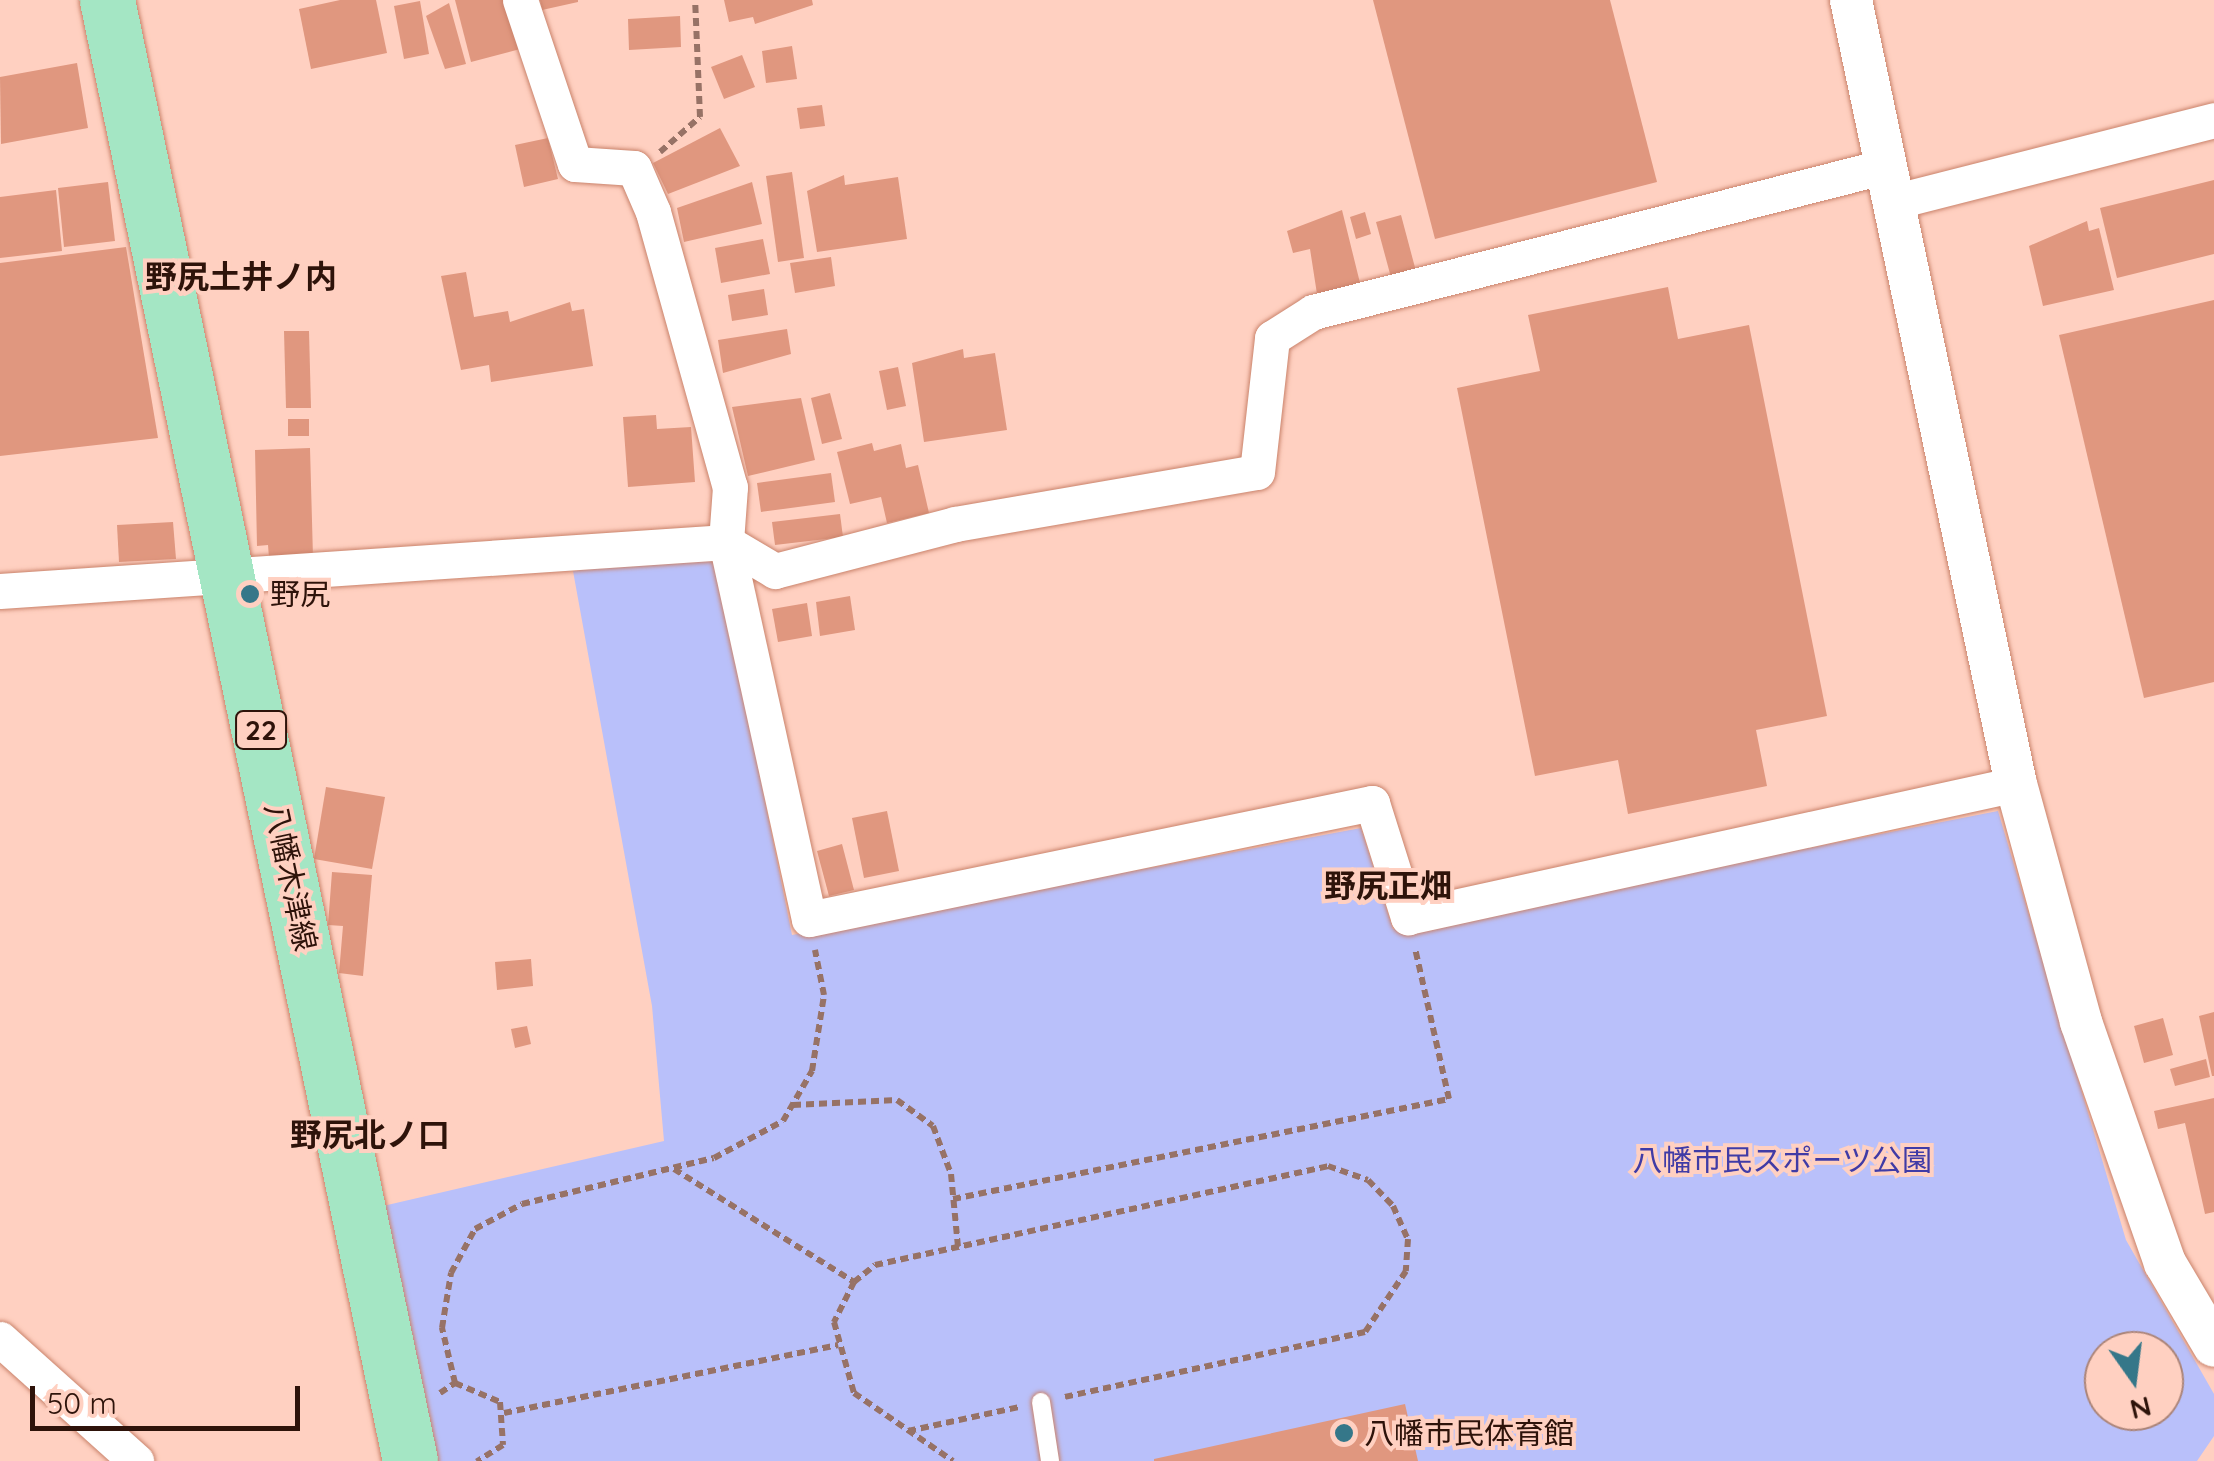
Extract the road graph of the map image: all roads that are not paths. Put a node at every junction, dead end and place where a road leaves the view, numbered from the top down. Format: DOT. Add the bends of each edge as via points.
graph roads {
  1 [pos="107,0"];
  2 [pos="520,0"];
  3 [pos="1851,0"];
  4 [pos="2214,120"];
  5 [pos="1890,184"];
  6 [pos="726,542"];
  7 [pos="226,572"];
  8 [pos="0,591"];
  9 [pos="2016,784"];
  10 [pos="0,1339"];
  11 [pos="2214,1346"];
  12 [pos="1041,1402"];
  13 [pos="136,1461"];
  14 [pos="410,1461"];
  15 [pos="1050,1461"];
  1 -- 7 [label="main road, 八幡木津線 / 22"];
  2 -- 6 [label="street" via="575,164 634,168 730,487"];
  3 -- 5 [label="street"];
  4 -- 5 [label="street"];
  5 -- 6 [label="street" via="1312,312 1272,338 1257,472 955,524 775,571"];
  5 -- 9 [label="street"];
  6 -- 7 [label="street"];
  6 -- 9 [label="street" via="808,920 1372,803 1408,917"];
  7 -- 8 [label="street"];
  7 -- 14 [label="main road, 八幡木津線 / 22"];
  9 -- 11 [label="street" via="2081,1022 2165,1264"];
  10 -- 13 [label="street"];
  12 -- 15 [label="lane"];
}
